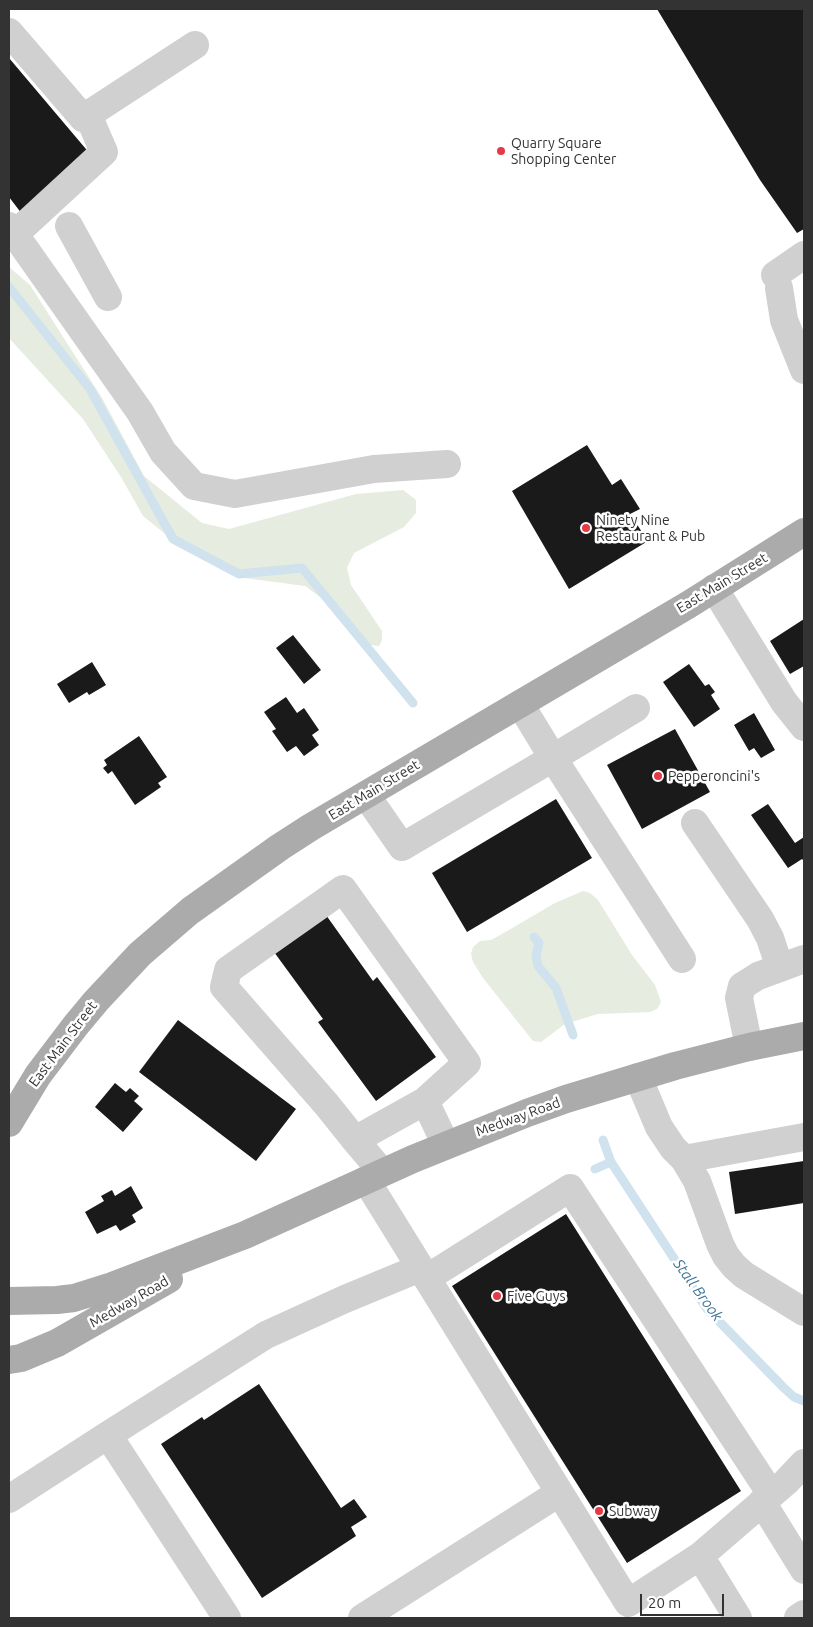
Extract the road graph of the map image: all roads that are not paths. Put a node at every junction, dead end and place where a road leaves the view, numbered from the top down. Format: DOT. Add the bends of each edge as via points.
graph roads {
  1 [pos="9,32"];
  2 [pos="195,45"];
  3 [pos="88,114"];
  4 [pos="69,226"];
  5 [pos="12,230"];
  6 [pos="804,255"];
  7 [pos="774,275"];
  8 [pos="108,298"];
  9 [pos="804,300"];
  10 [pos="804,370"];
  11 [pos="447,464"];
  12 [pos="804,532"];
  13 [pos="714,588"];
  14 [pos="520,704"];
  15 [pos="636,708"];
  16 [pos="804,727"];
  17 [pos="554,758"];
  18 [pos="366,795"];
  19 [pos="695,823"];
  20 [pos="682,959"];
  21 [pos="792,963"];
  22 [pos="804,1036"];
  23 [pos="749,1047"];
  24 [pos="638,1077"];
  25 [pos="425,1101"];
  26 [pos="9,1123"];
  27 [pos="804,1137"];
  28 [pos="355,1140"];
  29 [pos="446,1145"];
  30 [pos="684,1159"];
  31 [pos="374,1176"];
  32 [pos="245,1235"];
  33 [pos="424,1273"];
  34 [pos="9,1301"];
  35 [pos="804,1312"];
  36 [pos="58,1343"];
  37 [pos="9,1360"];
  38 [pos="9,1372"];
  39 [pos="108,1435"];
  40 [pos="804,1463"];
  41 [pos="560,1493"];
  42 [pos="767,1498"];
  43 [pos="9,1499"];
  44 [pos="700,1556"];
  45 [pos="804,1570"];
  46 [pos="804,1614"];
  47 [pos="228,1618"];
  48 [pos="362,1618"];
  49 [pos="738,1618"];
  50 [pos="798,1618"];
  1 -- 3 [label="street" via="82,118"];
  2 -- 3 [label="street"];
  3 -- 5 [label="street" via="104,152"];
  4 -- 8 [label="street"];
  5 -- 11 [label="street" via="140,412 162,452 194,486 235,494 374,469"];
  6 -- 7 [label="street"];
  9 -- 10 [label="street" via="779,288 784,320"];
  12 -- 13 [label="main road, East Main Street"];
  13 -- 14 [label="main road, East Main Street"];
  13 -- 16 [label="street" via="784,702"];
  14 -- 17 [label="street"];
  14 -- 18 [label="main road, East Main Street"];
  15 -- 17 [label="street"];
  17 -- 18 [label="street" via="402,846"];
  17 -- 20 [label="street"];
  18 -- 26 [label="main road, East Main Street" via="280,847 190,911 158,938 117,977 76,1025 38,1075"];
  19 -- 21 [label="street" via="770,938"];
  21 -- 23 [label="street" via="751,979 742,986 740,998"];
  22 -- 23 [label="main road, Medway Road"];
  23 -- 24 [label="main road, Medway Road"];
  24 -- 29 [label="main road, Medway Road"];
  24 -- 30 [label="street" via="659,1127"];
  25 -- 28 [label="street"];
  25 -- 28 [label="street" via="467,1063 343,889 228,970 224,987"];
  25 -- 29 [label="street"];
  27 -- 30 [label="street"];
  28 -- 31 [label="street"];
  29 -- 31 [label="main road, Medway Road"];
  30 -- 35 [label="street" via="697,1181 720,1244 734,1266"];
  31 -- 32 [label="main road, Medway Road"];
  31 -- 33 [label="street"];
  32 -- 34 [label="main road, Medway Road" via="91,1293 57,1300"];
  32 -- 36 [label="main road, Medway Road"];
  33 -- 39 [label="street" via="345,1298 266,1335"];
  33 -- 41 [label="street"];
  33 -- 42 [label="street" via="570,1188"];
  36 -- 37 [label="main road, Medway Road"];
  36 -- 38 [label="main road"];
  39 -- 43 [label="street"];
  39 -- 47 [label="street"];
  40 -- 42 [label="street"];
  41 -- 44 [label="street" via="628,1603"];
  41 -- 48 [label="street"];
  42 -- 44 [label="street"];
  42 -- 45 [label="street"];
  44 -- 49 [label="street"];
  46 -- 50 [label="street"];
}
